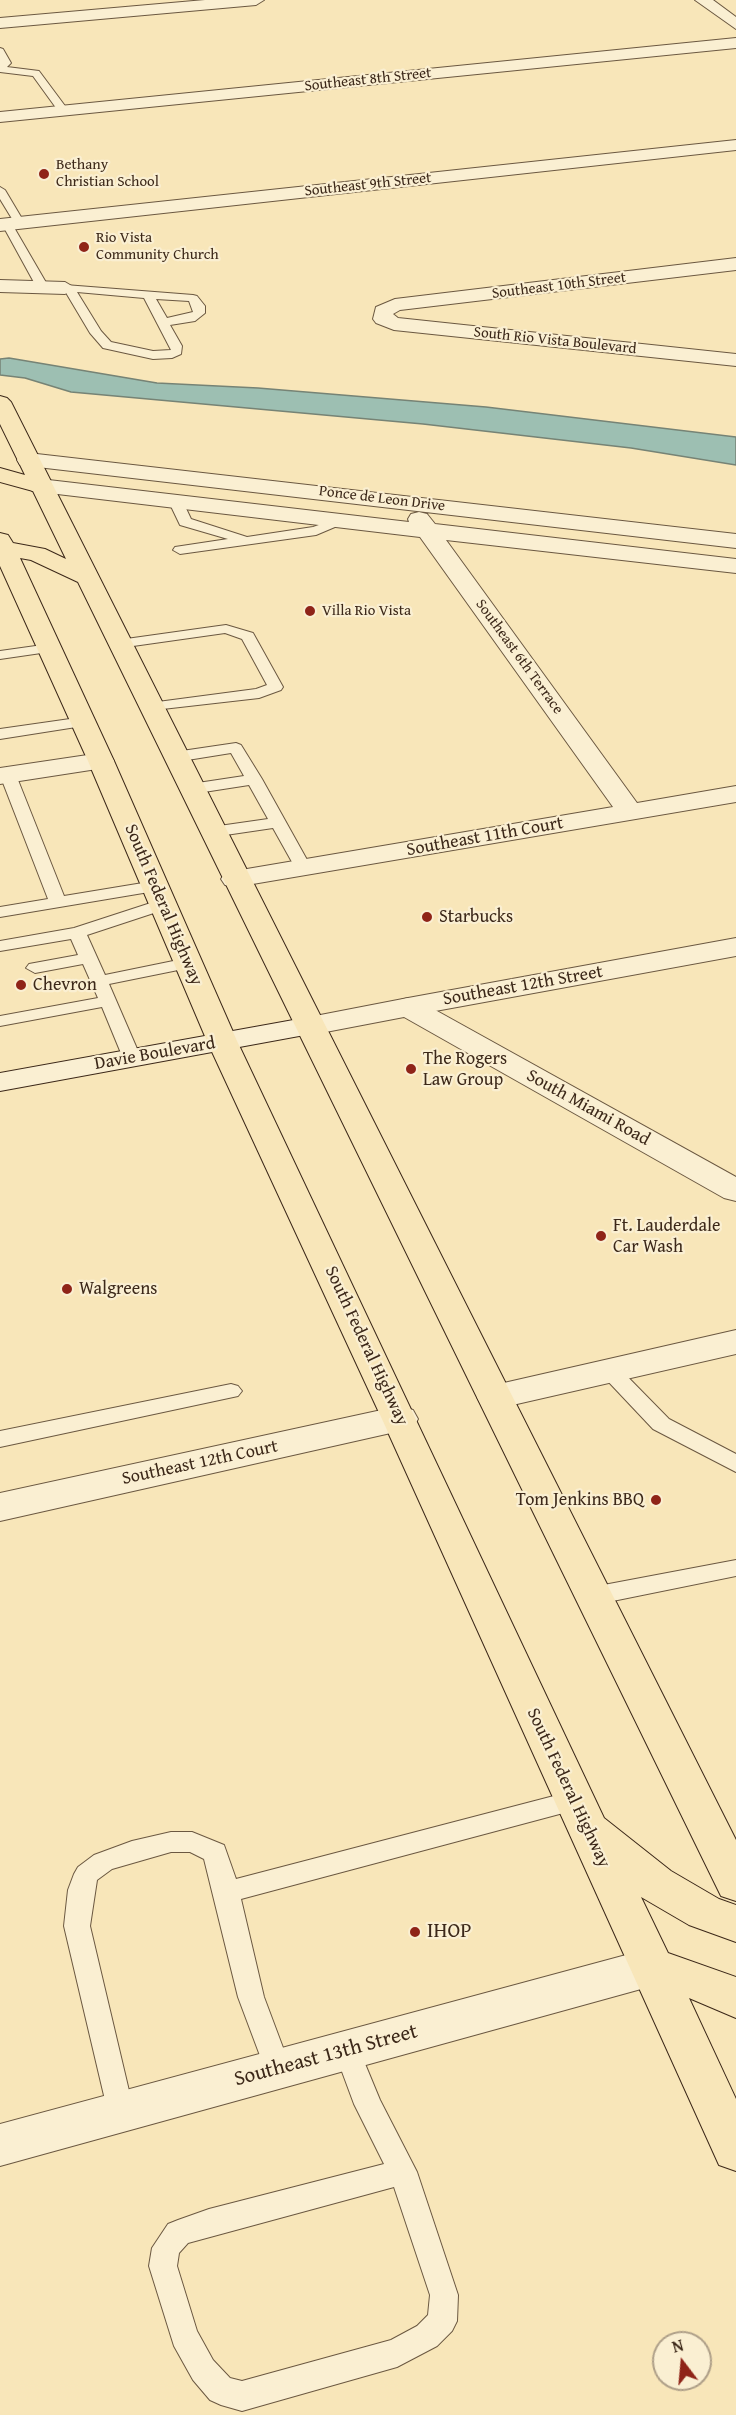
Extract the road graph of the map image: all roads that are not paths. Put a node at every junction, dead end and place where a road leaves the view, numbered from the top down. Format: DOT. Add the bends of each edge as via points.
graph roads {
  1 [pos="256,0"];
  2 [pos="703,0"];
  3 [pos="0,23"];
  4 [pos="736,24"];
  5 [pos="736,43"];
  6 [pos="0,51"];
  7 [pos="0,68"];
  8 [pos="63,110"];
  9 [pos="0,117"];
  10 [pos="736,145"];
  11 [pos="2,197"];
  12 [pos="9,224"];
  13 [pos="736,264"];
  14 [pos="0,286"];
  15 [pos="42,286"];
  16 [pos="67,289"];
  17 [pos="148,294"];
  18 [pos="383,311"];
  19 [pos="164,322"];
  20 [pos="736,360"];
  21 [pos="0,402"];
  22 [pos="28,460"];
  23 [pos="0,475"];
  24 [pos="234,482"];
  25 [pos="40,486"];
  26 [pos="176,502"];
  27 [pos="407,502"];
  28 [pos="215,506"];
  29 [pos="342,520"];
  30 [pos="427,530"];
  31 [pos="247,540"];
  32 [pos="736,541"];
  33 [pos="1,545"];
  34 [pos="180,550"];
  35 [pos="736,566"];
  36 [pos="85,577"];
  37 [pos="119,644"];
  38 [pos="50,648"];
  39 [pos="0,655"];
  40 [pos="150,708"];
  41 [pos="84,722"];
  42 [pos="0,734"];
  43 [pos="175,757"];
  44 [pos="101,761"];
  45 [pos="4,776"];
  46 [pos="254,779"];
  47 [pos="191,789"];
  48 [pos="736,794"];
  49 [pos="630,812"];
  50 [pos="278,822"];
  51 [pos="212,832"];
  52 [pos="303,867"];
  53 [pos="235,879"];
  54 [pos="159,895"];
  55 [pos="58,902"];
  56 [pos="0,912"];
  57 [pos="77,933"];
  58 [pos="0,946"];
  59 [pos="736,947"];
  60 [pos="89,958"];
  61 [pos="188,963"];
  62 [pos="35,968"];
  63 [pos="99,981"];
  64 [pos="108,1001"];
  65 [pos="408,1007"];
  66 [pos="0,1021"];
  67 [pos="310,1026"];
  68 [pos="222,1041"];
  69 [pos="132,1058"];
  70 [pos="0,1082"];
  71 [pos="736,1191"];
  72 [pos="736,1342"];
  73 [pos="610,1371"];
  74 [pos="231,1391"];
  75 [pos="495,1397"];
  76 [pos="400,1419"];
  77 [pos="0,1439"];
  78 [pos="736,1464"];
  79 [pos="0,1507"];
  80 [pos="736,1568"];
  81 [pos="593,1596"];
  82 [pos="579,1812"];
  83 [pos="736,1883"];
  84 [pos="227,1892"];
  85 [pos="736,1924"];
  86 [pos="652,1967"];
  87 [pos="736,1999"];
  88 [pos="347,2050"];
  89 [pos="278,2069"];
  90 [pos="120,2112"];
  91 [pos="0,2145"];
  92 [pos="736,2150"];
  93 [pos="403,2172"];
  1 -- 3 [label="street"];
  2 -- 4 [label="street"];
  5 -- 8 [label="street, Southeast 8th Street"];
  6 -- 7 [label="lane" via="6,63"];
  7 -- 8 [label="lane" via="36,73"];
  8 -- 9 [label="street, Southeast 8th Street"];
  10 -- 12 [label="street, Southeast 9th Street"];
  11 -- 12 [label="lane"];
  12 -- 15 [label="lane"];
  13 -- 18 [label="street, Southeast 10th Street" via="395,305"];
  14 -- 15 [label="street"];
  15 -- 16 [label="street"];
  16 -- 17 [label="lane"];
  16 -- 19 [label="lane" via="96,333 107,345 118,349 165,355 177,351"];
  17 -- 19 [label="lane"];
  17 -- 19 [label="lane" via="193,298 199,306 200,314"];
  18 -- 20 [label="street, South Rio Vista Boulevard" via="383,319 394,324"];
  21 -- 22 [label="main road"];
  22 -- 24 [label="street, Ponce de Leon Drive"];
  22 -- 25 [label="main road"];
  23 -- 25 [label="main road"];
  24 -- 27 [label="street, Ponce de Leon Drive"];
  24 -- 28 [label="street"];
  25 -- 26 [label="street, Ponce de Leon Drive"];
  25 -- 36 [label="main road"];
  26 -- 28 [label="street, Ponce de Leon Drive"];
  26 -- 31 [label="lane" via="185,522"];
  27 -- 30 [label="street, Southeast 6th Terrace"];
  27 -- 32 [label="street, Ponce de Leon Drive"];
  28 -- 29 [label="street, Ponce de Leon Drive"];
  29 -- 30 [label="street, Ponce de Leon Drive"];
  29 -- 31 [label="lane" via="316,531"];
  30 -- 35 [label="street, Ponce de Leon Drive"];
  30 -- 49 [label="street, Southeast 6th Terrace"];
  31 -- 34 [label="lane"];
  33 -- 36 [label="main road" via="37,554"];
  33 -- 38 [label="main road, South Federal Highway"];
  36 -- 37 [label="main road"];
  37 -- 40 [label="main road"];
  37 -- 40 [label="lane" via="226,629 248,636 276,687 259,693"];
  38 -- 39 [label="lane"];
  38 -- 41 [label="main road, South Federal Highway"];
  40 -- 43 [label="main road"];
  41 -- 42 [label="lane"];
  41 -- 44 [label="main road, South Federal Highway"];
  43 -- 46 [label="lane" via="236,748"];
  43 -- 47 [label="main road"];
  44 -- 45 [label="street"];
  44 -- 54 [label="main road, South Federal Highway"];
  45 -- 55 [label="lane"];
  46 -- 47 [label="lane"];
  46 -- 50 [label="lane"];
  47 -- 51 [label="main road"];
  48 -- 49 [label="street, Southeast 11th Court"];
  49 -- 52 [label="street, Southeast 11th Court"];
  50 -- 51 [label="lane"];
  50 -- 52 [label="lane"];
  51 -- 53 [label="main road"];
  52 -- 53 [label="street, Southeast 11th Court"];
  53 -- 67 [label="main road"];
  54 -- 55 [label="lane"];
  54 -- 57 [label="lane"];
  54 -- 61 [label="main road, South Federal Highway"];
  55 -- 56 [label="lane"];
  57 -- 58 [label="lane"];
  57 -- 60 [label="lane"];
  59 -- 65 [label="street, Southeast 12th Street"];
  60 -- 62 [label="lane"];
  60 -- 63 [label="lane"];
  61 -- 63 [label="lane"];
  61 -- 68 [label="main road, South Federal Highway"];
  63 -- 64 [label="lane"];
  64 -- 66 [label="lane"];
  64 -- 69 [label="lane"];
  65 -- 67 [label="street, Southeast 12th Street"];
  65 -- 71 [label="street, South Miami Road"];
  67 -- 68 [label="street, Davie Boulevard"];
  67 -- 75 [label="main road"];
  68 -- 69 [label="street, Davie Boulevard"];
  68 -- 76 [label="main road, South Federal Highway"];
  69 -- 70 [label="street, Davie Boulevard"];
  72 -- 73 [label="street"];
  73 -- 75 [label="street"];
  73 -- 78 [label="lane" via="661,1424"];
  74 -- 77 [label="lane"];
  75 -- 81 [label="main road"];
  76 -- 79 [label="street, Southeast 12th Court"];
  76 -- 82 [label="main road, South Federal Highway"];
  80 -- 81 [label="lane"];
  81 -- 83 [label="main road"];
  82 -- 84 [label="lane"];
  82 -- 85 [label="main road" via="656,1884 704,1912"];
  82 -- 86 [label="main road, South Federal Highway"];
  84 -- 89 [label="lane" via="250,1997"];
  84 -- 90 [label="lane" via="215,1852 192,1842 171,1842 132,1851 103,1862 87,1874 77,1926"];
  86 -- 87 [label="main road"];
  86 -- 88 [label="street, Southeast 13th Street"];
  86 -- 92 [label="main road, South Federal Highway"];
  88 -- 89 [label="street, Southeast 13th Street"];
  88 -- 93 [label="lane" via="368,2104"];
  89 -- 90 [label="street, Southeast 13th Street"];
  90 -- 91 [label="street, Southeast 13th Street"];
  93 -- 93 [label="lane" via="444,2295 442,2321 427,2336 397,2353 242,2396 221,2390 203,2370 184,2336 163,2266 166,2248 178,2233"];
}
